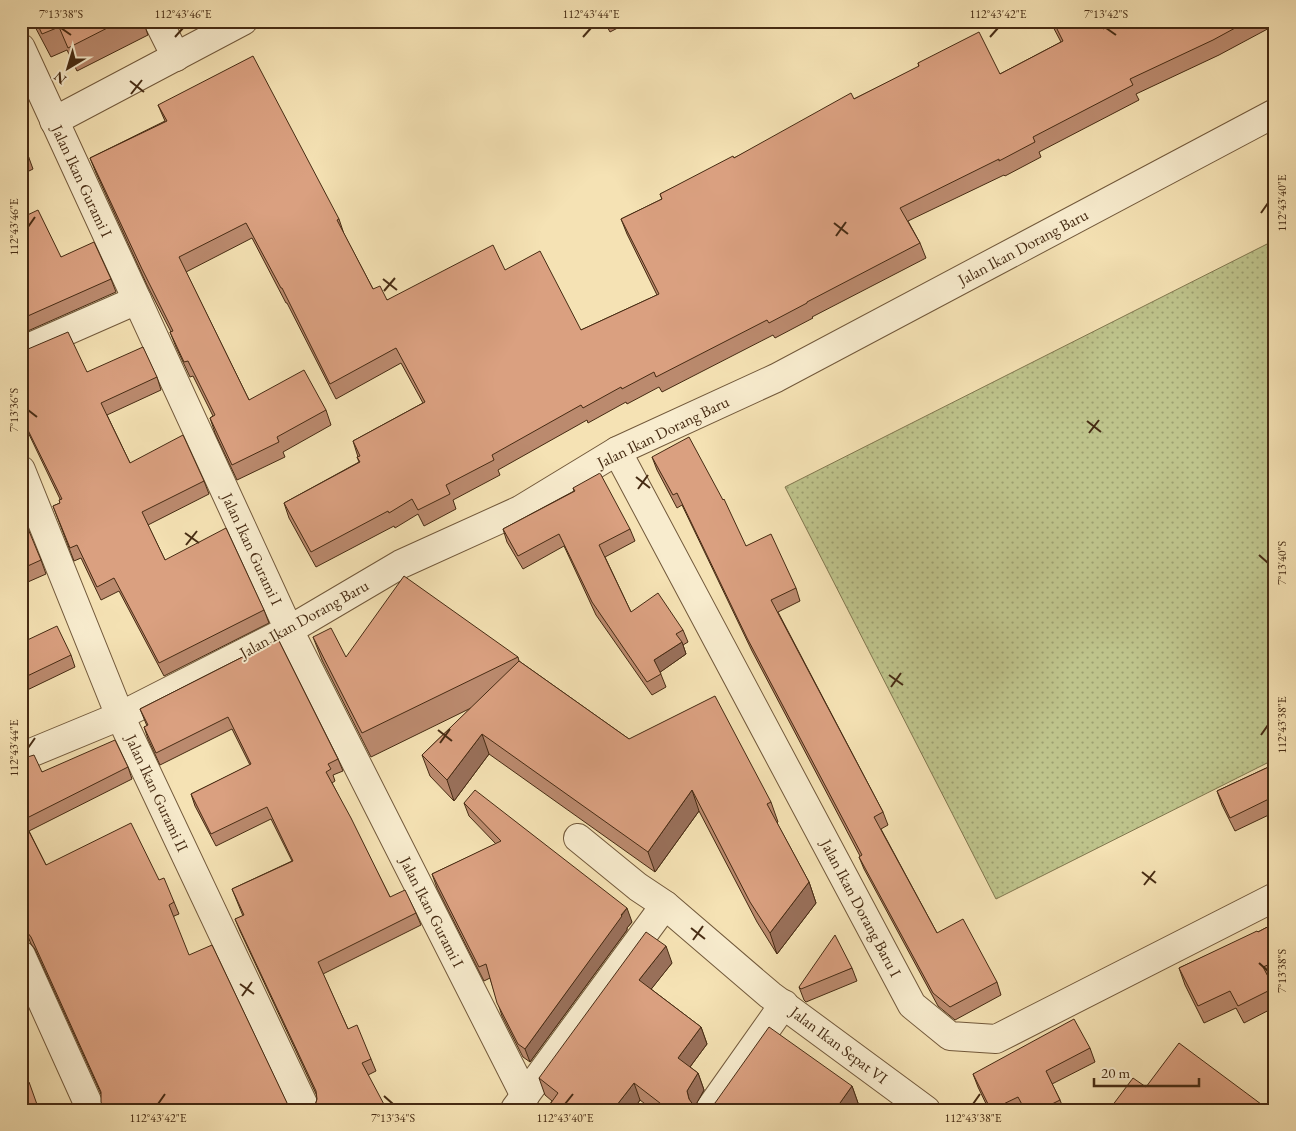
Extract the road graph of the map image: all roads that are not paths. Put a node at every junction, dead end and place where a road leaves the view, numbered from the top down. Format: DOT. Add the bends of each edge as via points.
graph roads {
  1 [pos="158,21"];
  2 [pos="244,21"];
  3 [pos="21,48"];
  4 [pos="176,57"];
  5 [pos="1275,113"];
  6 [pos="54,121"];
  7 [pos="137,300"];
  8 [pos="21,351"];
  9 [pos="616,452"];
  10 [pos="21,470"];
  11 [pos="289,630"];
  12 [pos="120,716"];
  13 [pos="21,757"];
  14 [pos="578,838"];
  15 [pos="1275,897"];
  16 [pos="665,905"];
  17 [pos="21,955"];
  18 [pos="784,1004"];
  19 [pos="520,1103"];
  20 [pos="91,1110"];
  21 [pos="306,1110"];
  22 [pos="709,1110"];
  23 [pos="926,1110"];
  1 -- 4 [label="street"];
  2 -- 4 [label="street"];
  3 -- 6 [label="street, Jalan Ikan Gurami I"];
  4 -- 6 [label="street"];
  5 -- 9 [label="street, Jalan Ikan Dorang Baru" via="776,378"];
  6 -- 7 [label="street, Jalan Ikan Gurami I"];
  7 -- 8 [label="street"];
  7 -- 11 [label="street, Jalan Ikan Gurami I"];
  9 -- 11 [label="street, Jalan Ikan Dorang Baru" via="520,510 401,564"];
  9 -- 15 [label="street, Jalan Ikan Dorang Baru I" via="912,1005 950,1036 996,1039"];
  10 -- 12 [label="street, Jalan Ikan Gurami II"];
  11 -- 12 [label="street, Jalan Ikan Dorang Baru"];
  11 -- 19 [label="street, Jalan Ikan Gurami I"];
  12 -- 13 [label="street, Jalan Ikan Dorang Baru"];
  12 -- 21 [label="street, Jalan Ikan Gurami II"];
  14 -- 16 [label="street"];
  16 -- 18 [label="street"];
  16 -- 19 [label="street"];
  17 -- 20 [label="street"];
  18 -- 22 [label="street, Jalan Ikan Sepat VI"];
  18 -- 23 [label="street, Jalan Ikan Sepat VI"];
}
